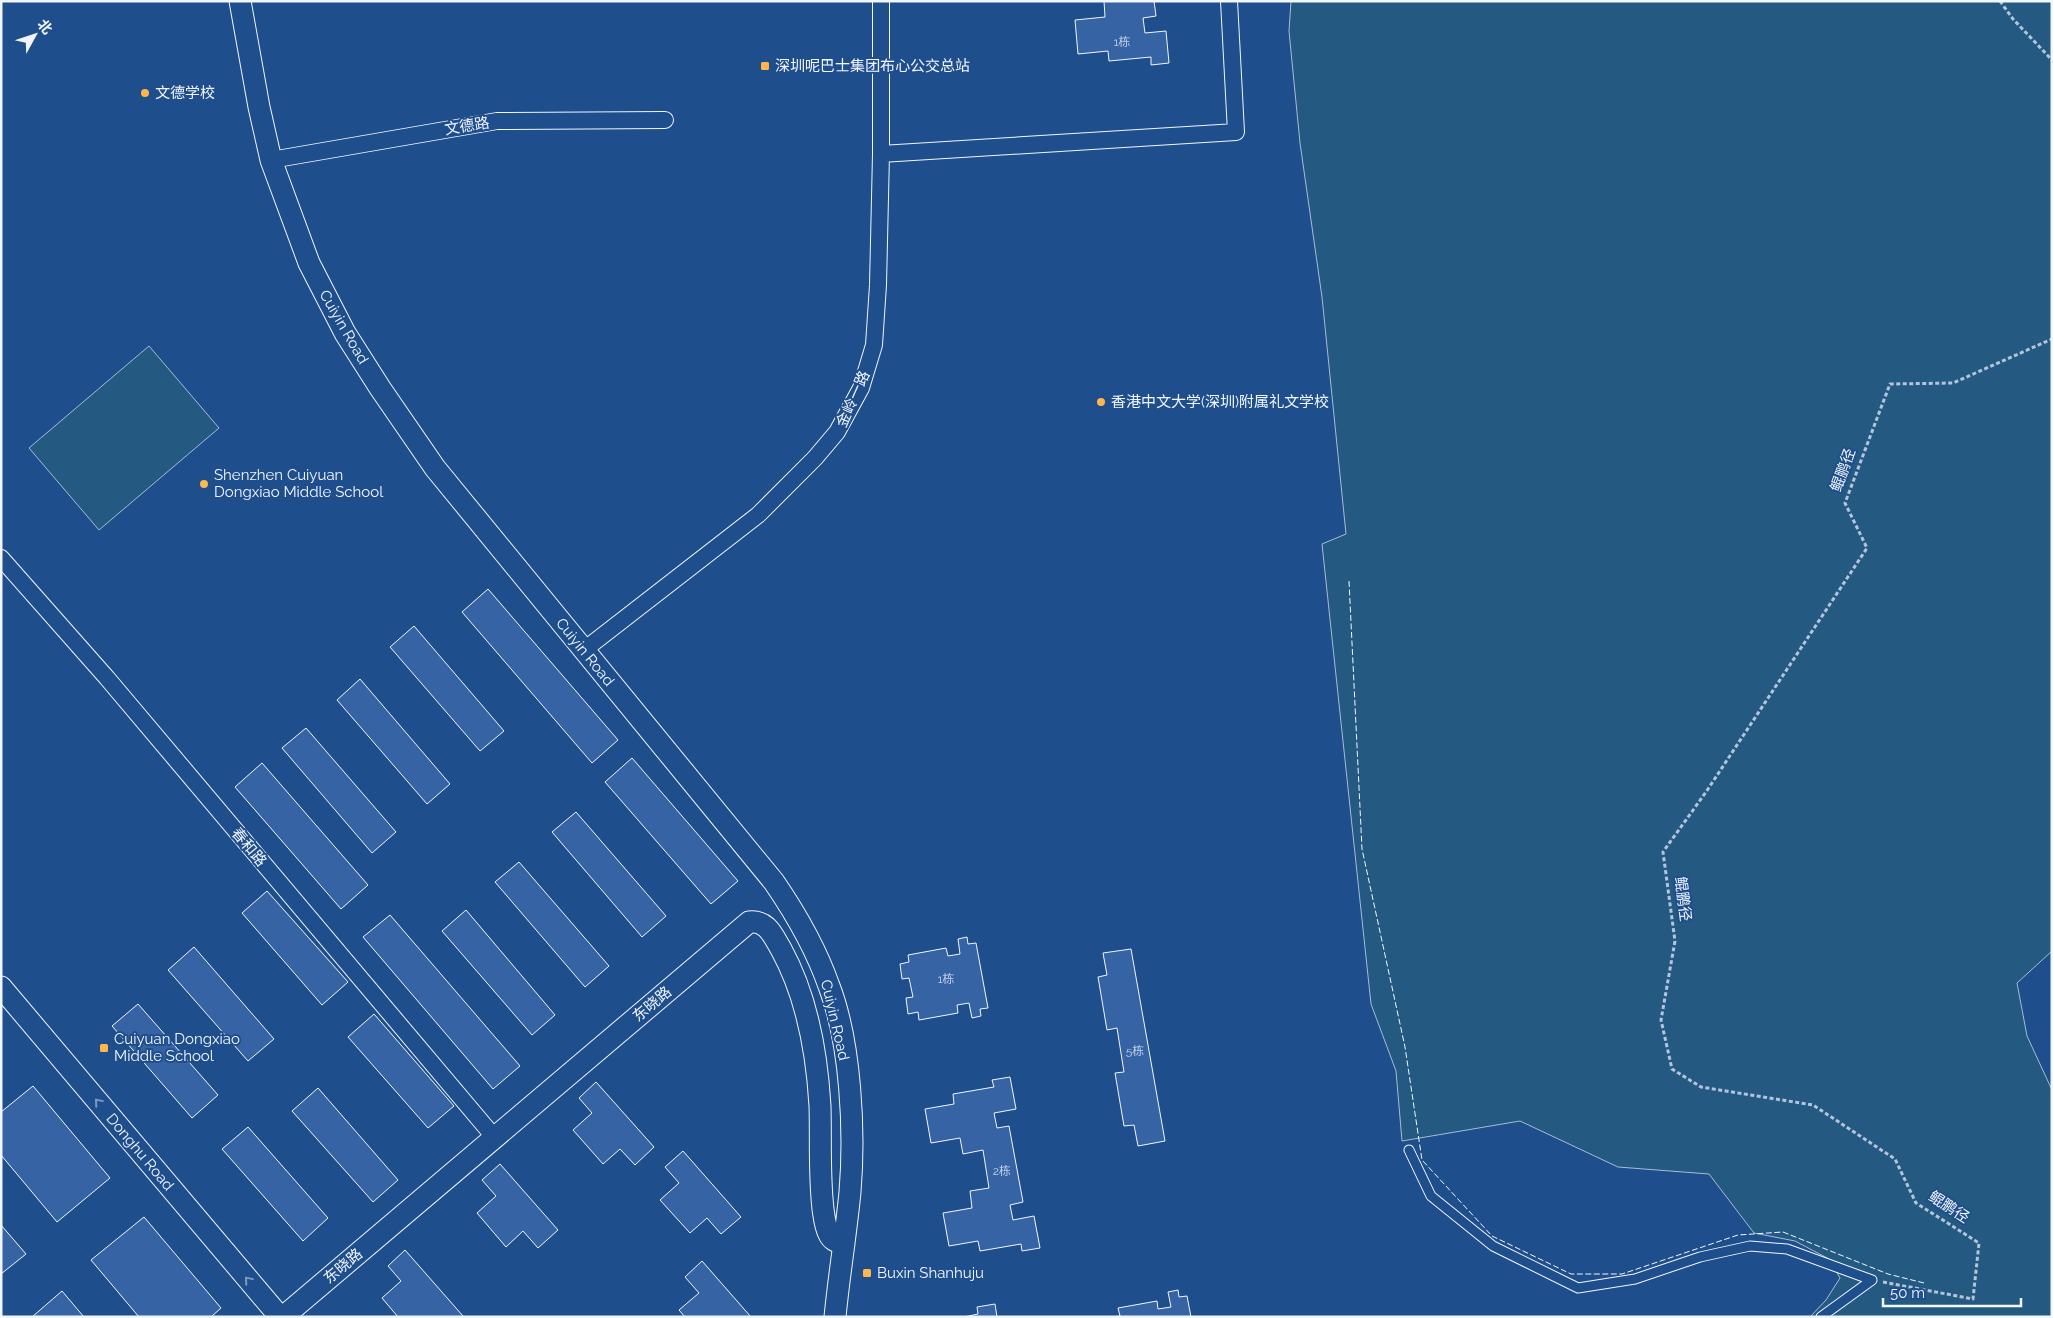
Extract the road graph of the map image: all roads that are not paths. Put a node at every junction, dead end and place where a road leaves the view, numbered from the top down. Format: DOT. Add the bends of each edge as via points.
graph roads {
  1 [pos="240,1"];
  2 [pos="881,1"];
  3 [pos="1229,1"];
  4 [pos="665,120"];
  5 [pos="881,154"];
  6 [pos="272,160"];
  7 [pos="1,558"];
  8 [pos="584,650"];
  9 [pos="1,987"];
  10 [pos="494,1138"];
  11 [pos="1409,1150"];
  12 [pos="844,1244"];
  13 [pos="837,1289"];
  14 [pos="282,1317"];
  15 [pos="835,1317"];
  16 [pos="847,1317"];
  17 [pos="1821,1317"];
  1 -- 6 [label="street, Cuiyin Road"];
  2 -- 5 [label="street, 金岭一路"];
  3 -- 5 [label="street" via="1236,132"];
  4 -- 6 [label="street, 文德路" via="496,121"];
  5 -- 8 [label="street, 金岭一路" via="874,345 861,388 837,432 758,515"];
  6 -- 8 [label="street, Cuiyin Road" via="308,263 380,388 435,468"];
  7 -- 10 [label="street, 春和路" via="114,686"];
  8 -- 12 [label="street, Cuiyin Road" via="774,882 818,959 830,987 842,1036 851,1109 850,1190"];
  14 -- 9 [label="street, Donghu Road, one-way"];
  10 -- 12 [label="street, 东晓路" via="746,924 758,922 772,932 788,962 802,1000 820,1107 819,1172 825,1220 828,1234 834,1241"];
  10 -- 14 [label="street, 东晓路"];
  11 -- 17 [label="lane" via="1431,1196 1493,1246 1578,1288 1635,1279 1700,1257 1750,1246 1787,1249 1872,1280"];
  12 -- 13 [label="street, Cuiyin Road"];
  13 -- 15 [label="street, Cuiyin Road"];
  13 -- 16 [label="street"];
}
